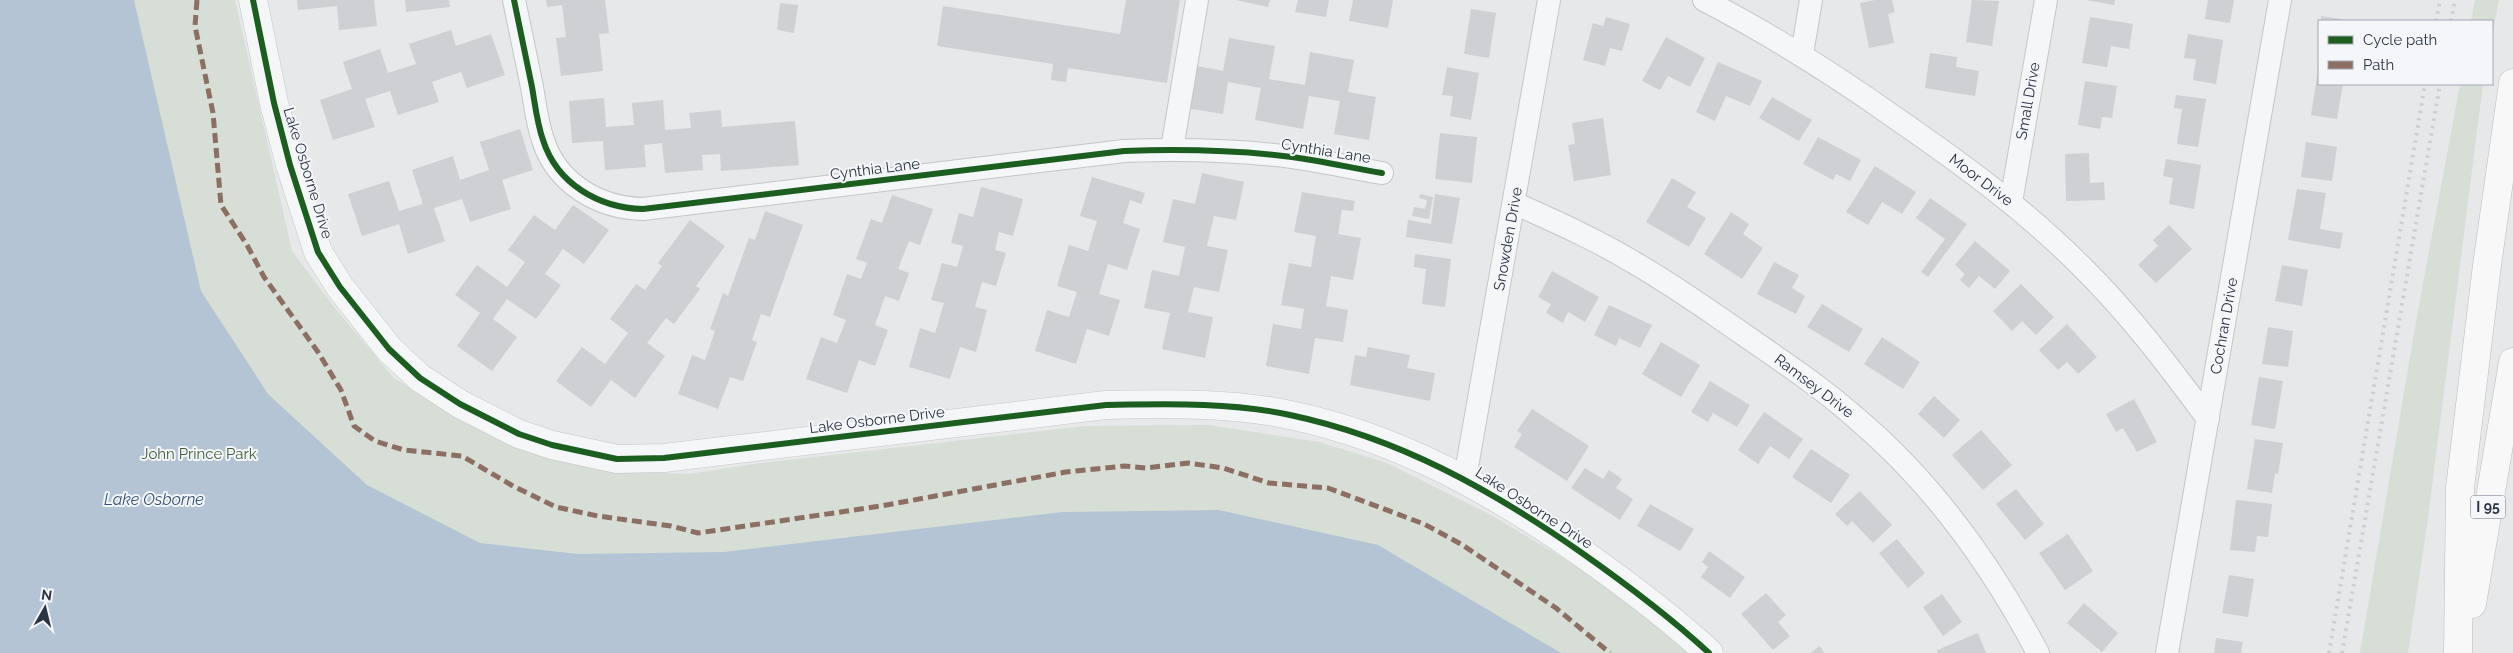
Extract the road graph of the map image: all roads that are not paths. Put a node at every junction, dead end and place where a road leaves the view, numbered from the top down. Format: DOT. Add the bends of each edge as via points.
graph roads {
  1 [pos="253,0"];
  2 [pos="514,0"];
  3 [pos="1197,0"];
  4 [pos="1549,0"];
  5 [pos="1704,0"];
  6 [pos="1811,0"];
  7 [pos="2046,0"];
  8 [pos="2280,0"];
  9 [pos="1802,54"];
  10 [pos="2513,83"];
  11 [pos="1172,150"];
  12 [pos="1382,173"];
  13 [pos="2011,202"];
  14 [pos="1514,203"];
  15 [pos="2513,362"];
  16 [pos="2208,419"];
  17 [pos="1466,478"];
  18 [pos="1710,653"];
  19 [pos="2038,653"];
  20 [pos="2168,653"];
  21 [pos="2458,653"];
  22 [pos="2464,653"];
  1 -- 17 [label="street, Lake Osborne Drive" via="278,121 318,252 365,321 420,378 460,404 519,434 552,445 617,459 664,458 1027,413 1106,405 1176,404 1239,407 1290,414 1407,451"];
  2 -- 11 [label="street, Cynthia Lane" via="540,128 548,152 562,174 582,192 618,207 643,209 1124,151"];
  3 -- 11 [label="street"];
  4 -- 14 [label="street, Snowden Drive"];
  5 -- 9 [label="street, Moor Drive"];
  6 -- 9 [label="street"];
  7 -- 13 [label="street, Small Drive"];
  8 -- 16 [label="street, Cochran Drive"];
  9 -- 13 [label="street, Moor Drive" via="1968,168"];
  10 -- 21 [label="highway" via="2486,264 2460,488"];
  11 -- 12 [label="street, Cynthia Lane" via="1291,157"];
  13 -- 16 [label="street, Moor Drive" via="2081,265 2126,314"];
  14 -- 17 [label="street, Snowden Drive"];
  14 -- 19 [label="street, Ramsey Drive" via="1575,231 1656,276 1802,374 1858,419 1899,458 1947,512 2013,606"];
  15 -- 22 [label="highway, I 95"];
  16 -- 20 [label="street, Cochran Drive"];
  17 -- 18 [label="street, Lake Osborne Drive" via="1633,589"];
}
